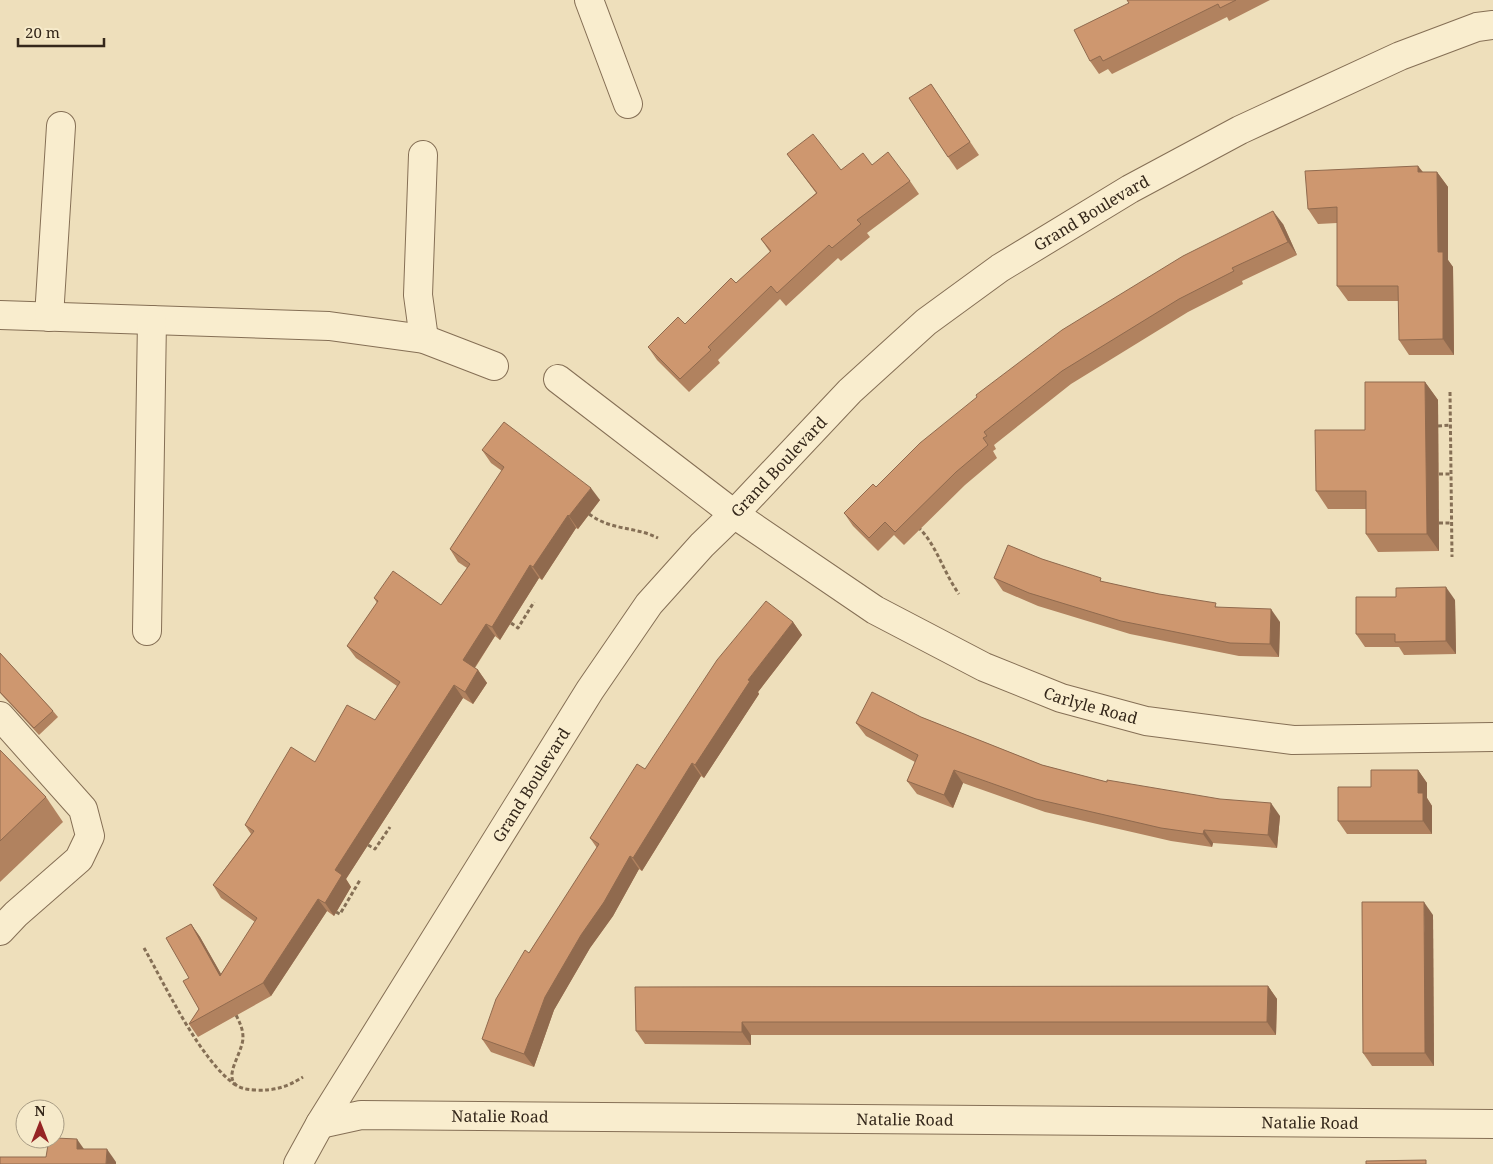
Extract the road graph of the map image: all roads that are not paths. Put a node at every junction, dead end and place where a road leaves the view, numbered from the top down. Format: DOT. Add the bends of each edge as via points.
graph roads {
  1 [pos="589,0"];
  2 [pos="1493,25"];
  3 [pos="628,104"];
  4 [pos="61,126"];
  5 [pos="423,155"];
  6 [pos="0,315"];
  7 [pos="49,317"];
  8 [pos="152,320"];
  9 [pos="424,339"];
  10 [pos="494,366"];
  11 [pos="558,379"];
  12 [pos="734,514"];
  13 [pos="147,631"];
  14 [pos="0,716"];
  15 [pos="1493,737"];
  16 [pos="0,931"];
  17 [pos="320,1124"];
  18 [pos="1493,1124"];
  19 [pos="298,1164"];
  1 -- 3 [label="street"];
  2 -- 12 [label="street, Grand Boulevard" via="1477,27 1400,56 1240,130 1130,188 1000,268 926,322 850,391"];
  4 -- 7 [label="street"];
  5 -- 9 [label="street" via="418,295"];
  6 -- 7 [label="street"];
  7 -- 8 [label="street"];
  8 -- 9 [label="street" via="330,326"];
  8 -- 13 [label="street"];
  9 -- 10 [label="street"];
  11 -- 12 [label="street, Carlyle Road"];
  12 -- 15 [label="street, Carlyle Road" via="875,610 984,667 1061,698 1146,721 1293,740"];
  12 -- 17 [label="street, Grand Boulevard" via="649,604 596,682"];
  14 -- 16 [label="street" via="83,810 90,836 79,859"];
  17 -- 18 [label="street, Natalie Road" via="361,1115"];
  17 -- 19 [label="street, Grand Boulevard"];
}
